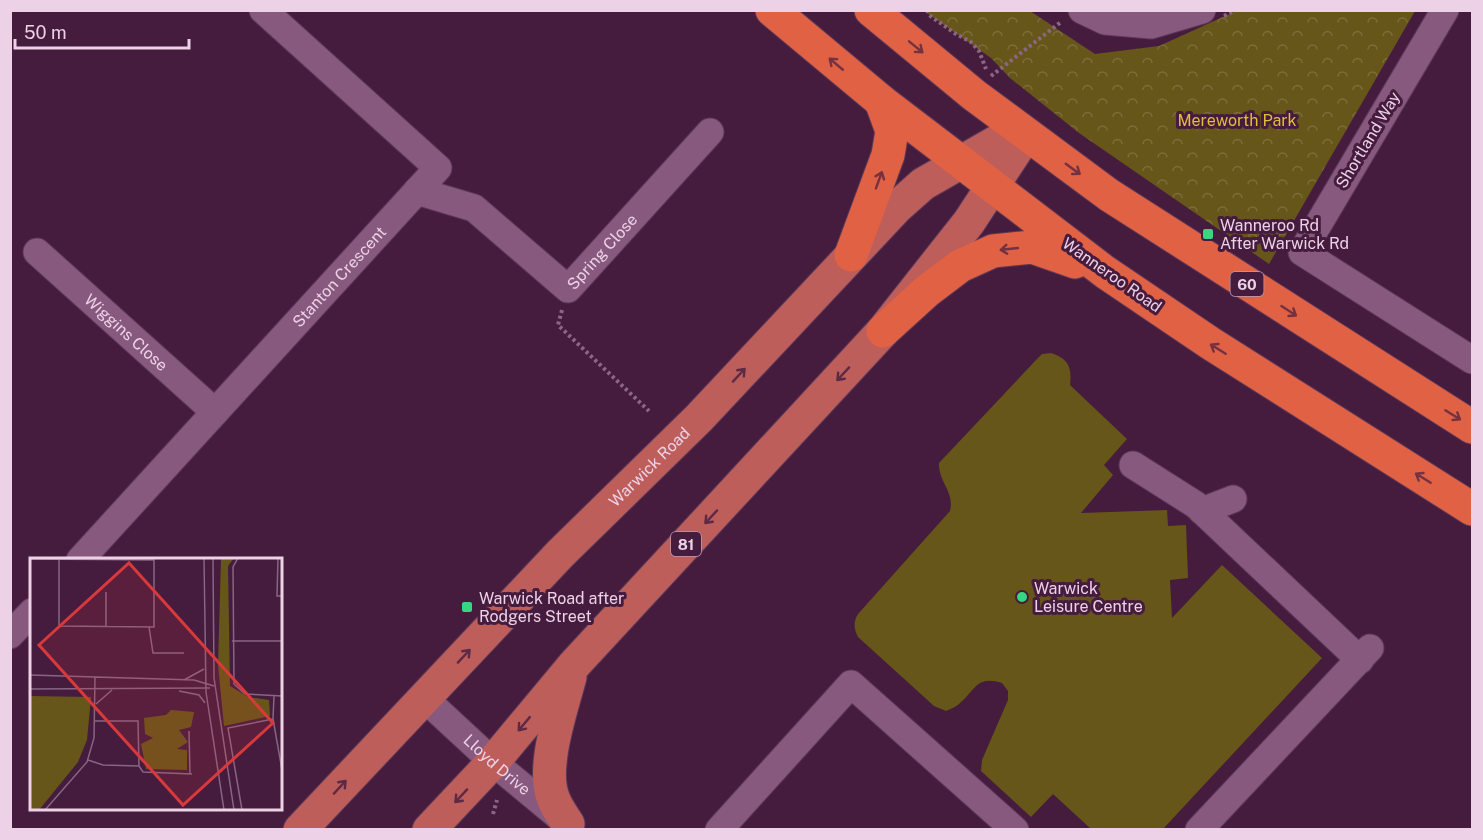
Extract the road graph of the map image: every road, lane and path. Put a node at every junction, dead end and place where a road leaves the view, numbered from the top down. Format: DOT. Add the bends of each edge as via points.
graph roads {
  1 [pos="263,10"];
  2 [pos="772,10"];
  3 [pos="871,10"];
  4 [pos="927,10"];
  5 [pos="1236,10"];
  6 [pos="1445,10"];
  7 [pos="1073,15"];
  8 [pos="1209,15"];
  9 [pos="881,101"];
  10 [pos="710,132"];
  11 [pos="1022,132"];
  12 [pos="961,163"];
  13 [pos="992,187"];
  14 [pos="417,191"];
  15 [pos="37,252"];
  16 [pos="851,255"];
  17 [pos="1106,272"];
  18 [pos="568,289"];
  19 [pos="883,331"];
  20 [pos="1473,360"];
  21 [pos="649,411"];
  22 [pos="215,412"];
  23 [pos="1473,427"];
  24 [pos="1133,465"];
  25 [pos="1233,499"];
  26 [pos="1473,509"];
  27 [pos="1202,511"];
  28 [pos="82,558"];
  29 [pos="30,614"];
  30 [pos="10,635"];
  31 [pos="573,666"];
  32 [pos="424,698"];
  33 [pos="493,762"];
  34 [pos="571,827"];
  35 [pos="300,830"];
  36 [pos="429,830"];
  37 [pos="719,830"];
  38 [pos="1015,830"];
  39 [pos="1199,830"];
  1 -- 14 [label="street, Stanton Crescent" via="438,168"];
  9 -- 2 [label="highway, Wanneroo Road, one-way"];
  3 -- 11 [label="highway, 60, one-way"];
  4 -- 7 [label="path" via="971,42 990,77"];
  5 -- 8 [label="path"];
  6 -- 20 [label="street, Shortland Way" via="1302,252"];
  7 -- 8 [label="street" via="1151,25"];
  9 -- 12 [label="highway, Wanneroo Road"];
  16 -- 9 [label="highway, one-way" via="889,147 892,131"];
  10 -- 18 [label="street, Spring Close"];
  11 -- 12 [label="main road, Warwick Road"];
  11 -- 13 [label="main road, 81"];
  11 -- 23 [label="highway, 60, one-way" via="1109,195"];
  12 -- 13 [label="highway, Wanneroo Road"];
  12 -- 16 [label="main road, Warwick Road" via="923,184"];
  13 -- 17 [label="highway, Wanneroo Road"];
  13 -- 19 [label="main road, 81"];
  14 -- 18 [label="street, Spring Close" via="474,208"];
  14 -- 22 [label="street, Stanton Crescent"];
  15 -- 22 [label="street, Wiggins Close"];
  32 -- 16 [label="main road, Warwick Road, one-way" via="560,554 699,418"];
  17 -- 19 [label="highway, one-way" via="1032,247 993,251 960,266"];
  26 -- 17 [label="highway, Wanneroo Road, one-way" via="1210,343"];
  18 -- 21 [label="path" via="558,325"];
  19 -- 31 [label="main road, 81, one-way"];
  22 -- 28 [label="street, Stanton Crescent"];
  24 -- 27 [label="street"];
  25 -- 27 [label="street"];
  27 -- 39 [label="street" via="1365,654"];
  29 -- 30 [label="street"];
  31 -- 33 [label="main road, 81, one-way"];
  31 -- 34 [label="main road" via="551,747 550,771 553,798"];
  32 -- 33 [label="street, Lloyd Drive"];
  35 -- 32 [label="main road, Warwick Road, one-way"];
  33 -- 34 [label="street, Lloyd Drive"];
  33 -- 36 [label="main road, 81, one-way"];
  37 -- 38 [label="street" via="851,684"];
}
